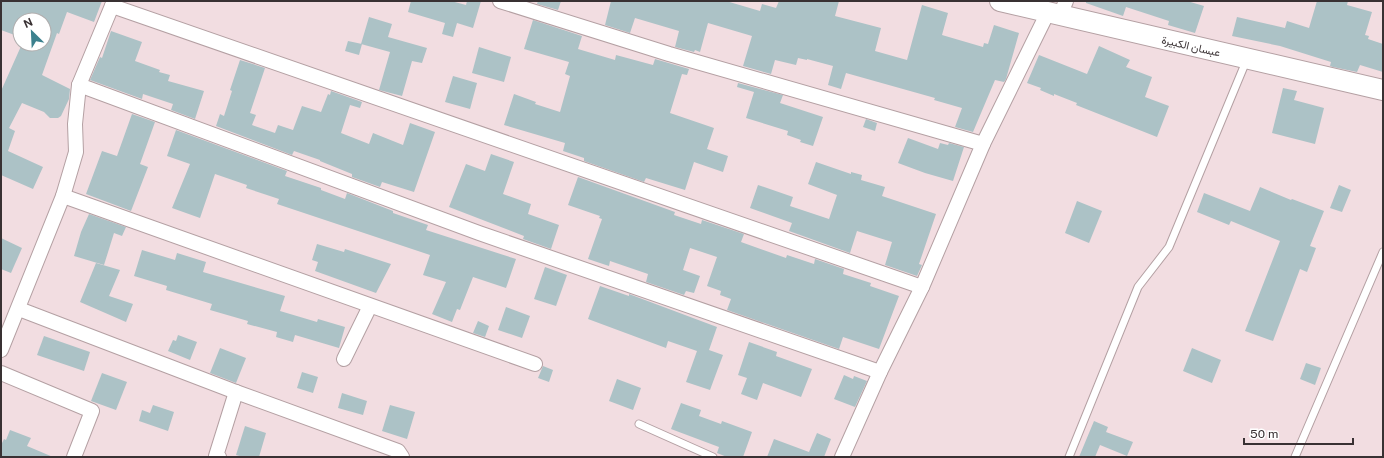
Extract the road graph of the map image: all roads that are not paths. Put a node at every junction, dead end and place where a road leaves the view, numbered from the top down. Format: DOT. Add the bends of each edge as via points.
graph roads {
  1 [pos="500,1"];
  2 [pos="1000,1"];
  3 [pos="113,3"];
  4 [pos="1058,9"];
  5 [pos="1247,59"];
  6 [pos="79,85"];
  7 [pos="1383,90"];
  8 [pos="983,144"];
  9 [pos="63,196"];
  10 [pos="1383,252"];
  11 [pos="922,287"];
  12 [pos="370,306"];
  13 [pos="19,309"];
  14 [pos="1,350"];
  15 [pos="344,359"];
  16 [pos="535,364"];
  17 [pos="880,372"];
  18 [pos="1,373"];
  19 [pos="236,392"];
  20 [pos="639,424"];
  21 [pos="74,457"];
  22 [pos="219,457"];
  23 [pos="402,457"];
  24 [pos="713,457"];
  25 [pos="842,457"];
  26 [pos="1069,457"];
  27 [pos="1295,457"];
  1 -- 8 [label="street" via="669,54"];
  2 -- 4 [label="main road, عبسان الكبيرة"];
  3 -- 6 [label="street"];
  3 -- 11 [label="street"];
  4 -- 5 [label="main road, عبسان الكبيرة"];
  4 -- 8 [label="street"];
  5 -- 7 [label="main road, عبسان الكبيرة"];
  5 -- 26 [label="lane" via="1169,247 1138,287"];
  6 -- 9 [label="street" via="75,124 76,152"];
  6 -- 17 [label="street" via="479,232"];
  8 -- 11 [label="street"];
  9 -- 12 [label="street"];
  9 -- 13 [label="street"];
  10 -- 27 [label="lane"];
  11 -- 17 [label="street"];
  12 -- 15 [label="street"];
  12 -- 16 [label="street"];
  13 -- 14 [label="street"];
  13 -- 19 [label="street"];
  17 -- 25 [label="street"];
  18 -- 21 [label="street" via="92,412"];
  19 -- 22 [label="street" via="216,456"];
  19 -- 23 [label="street" via="398,450"];
  20 -- 24 [label="lane"];
}
